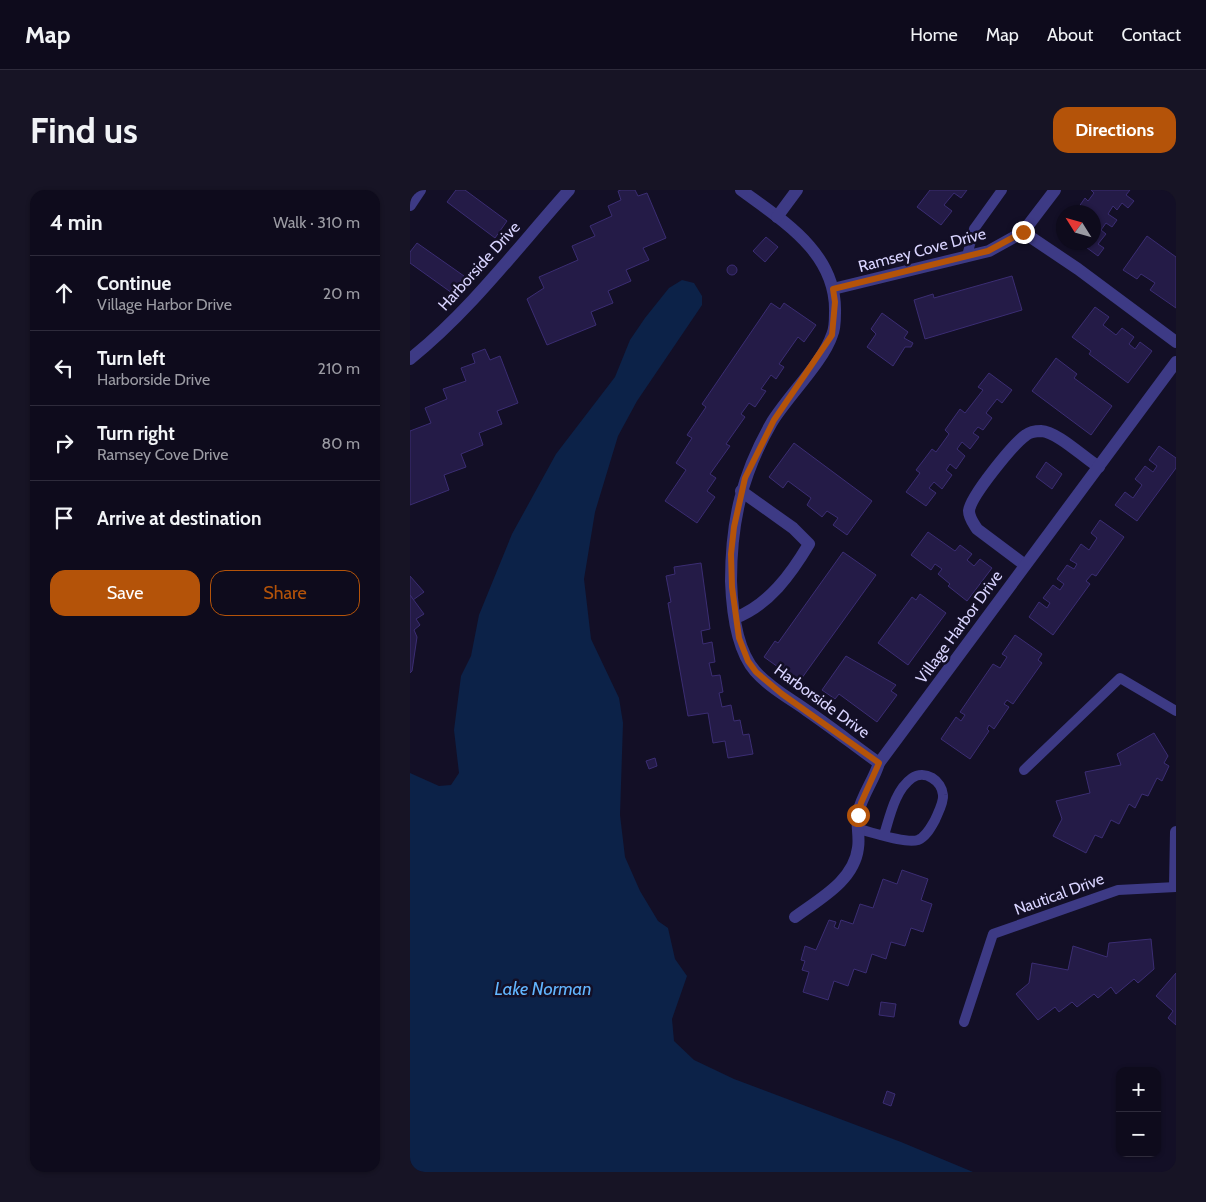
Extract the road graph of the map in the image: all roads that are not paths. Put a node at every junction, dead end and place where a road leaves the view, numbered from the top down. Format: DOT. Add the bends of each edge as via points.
graph roads {
  1 [pos="420,190"];
  2 [pos="569,190"];
  3 [pos="797,190"];
  4 [pos="1002,190"];
  5 [pos="1054,190"];
  6 [pos="746,191"];
  7 [pos="410,205"];
  8 [pos="777,217"];
  9 [pos="1023,232"];
  10 [pos="967,256"];
  11 [pos="833,289"];
  12 [pos="1176,342"];
  13 [pos="410,359"];
  14 [pos="1176,362"];
  15 [pos="1100,467"];
  16 [pos="741,491"];
  17 [pos="1025,565"];
  18 [pos="736,618"];
  19 [pos="1176,711"];
  20 [pos="879,763"];
  21 [pos="1024,770"];
  22 [pos="858,830"];
  23 [pos="1176,832"];
  24 [pos="884,835"];
  25 [pos="1176,887"];
  26 [pos="795,917"];
  27 [pos="964,1022"];
  1 -- 7 [label="street"];
  2 -- 13 [label="street, Harborside Drive" via="468,304"];
  3 -- 8 [label="street"];
  4 -- 10 [label="lane" via="974,229"];
  5 -- 9 [label="street, Ramsey Cove Drive"];
  6 -- 8 [label="street, Harborside Drive"];
  8 -- 11 [label="street, Harborside Drive" via="816,254"];
  9 -- 10 [label="street, Ramsey Cove Drive" via="988,251"];
  9 -- 12 [label="street"];
  10 -- 11 [label="street, Ramsey Cove Drive"];
  11 -- 16 [label="street, Harborside Drive" via="832,335 774,420 757,450"];
  14 -- 15 [label="street, Village Harbor Drive"];
  15 -- 17 [label="street, Village Harbor Drive"];
  15 -- 17 [label="street" via="1042,431 1027,434 1002,460 972,501 970,512 977,528"];
  16 -- 18 [label="street, Harborside Drive" via="731,554"];
  16 -- 18 [label="street" via="793,528 809,544 780,586 750,612"];
  17 -- 20 [label="street, Village Harbor Drive"];
  18 -- 20 [label="street, Harborside Drive" via="748,661 756,672"];
  19 -- 21 [label="lane" via="1120,678"];
  20 -- 22 [label="street, Village Harbor Drive" via="861,803"];
  22 -- 24 [label="lane"];
  22 -- 26 [label="street, Village Harbor Drive" via="856,860 848,873 836,888"];
  23 -- 25 [label="street, Nautical Drive"];
  24 -- 24 [label="lane" via="916,841 931,828 944,796 931,776 913,778 903,789 894,804"];
  25 -- 27 [label="lane, Nautical Drive" via="1118,890 993,934"];
}
